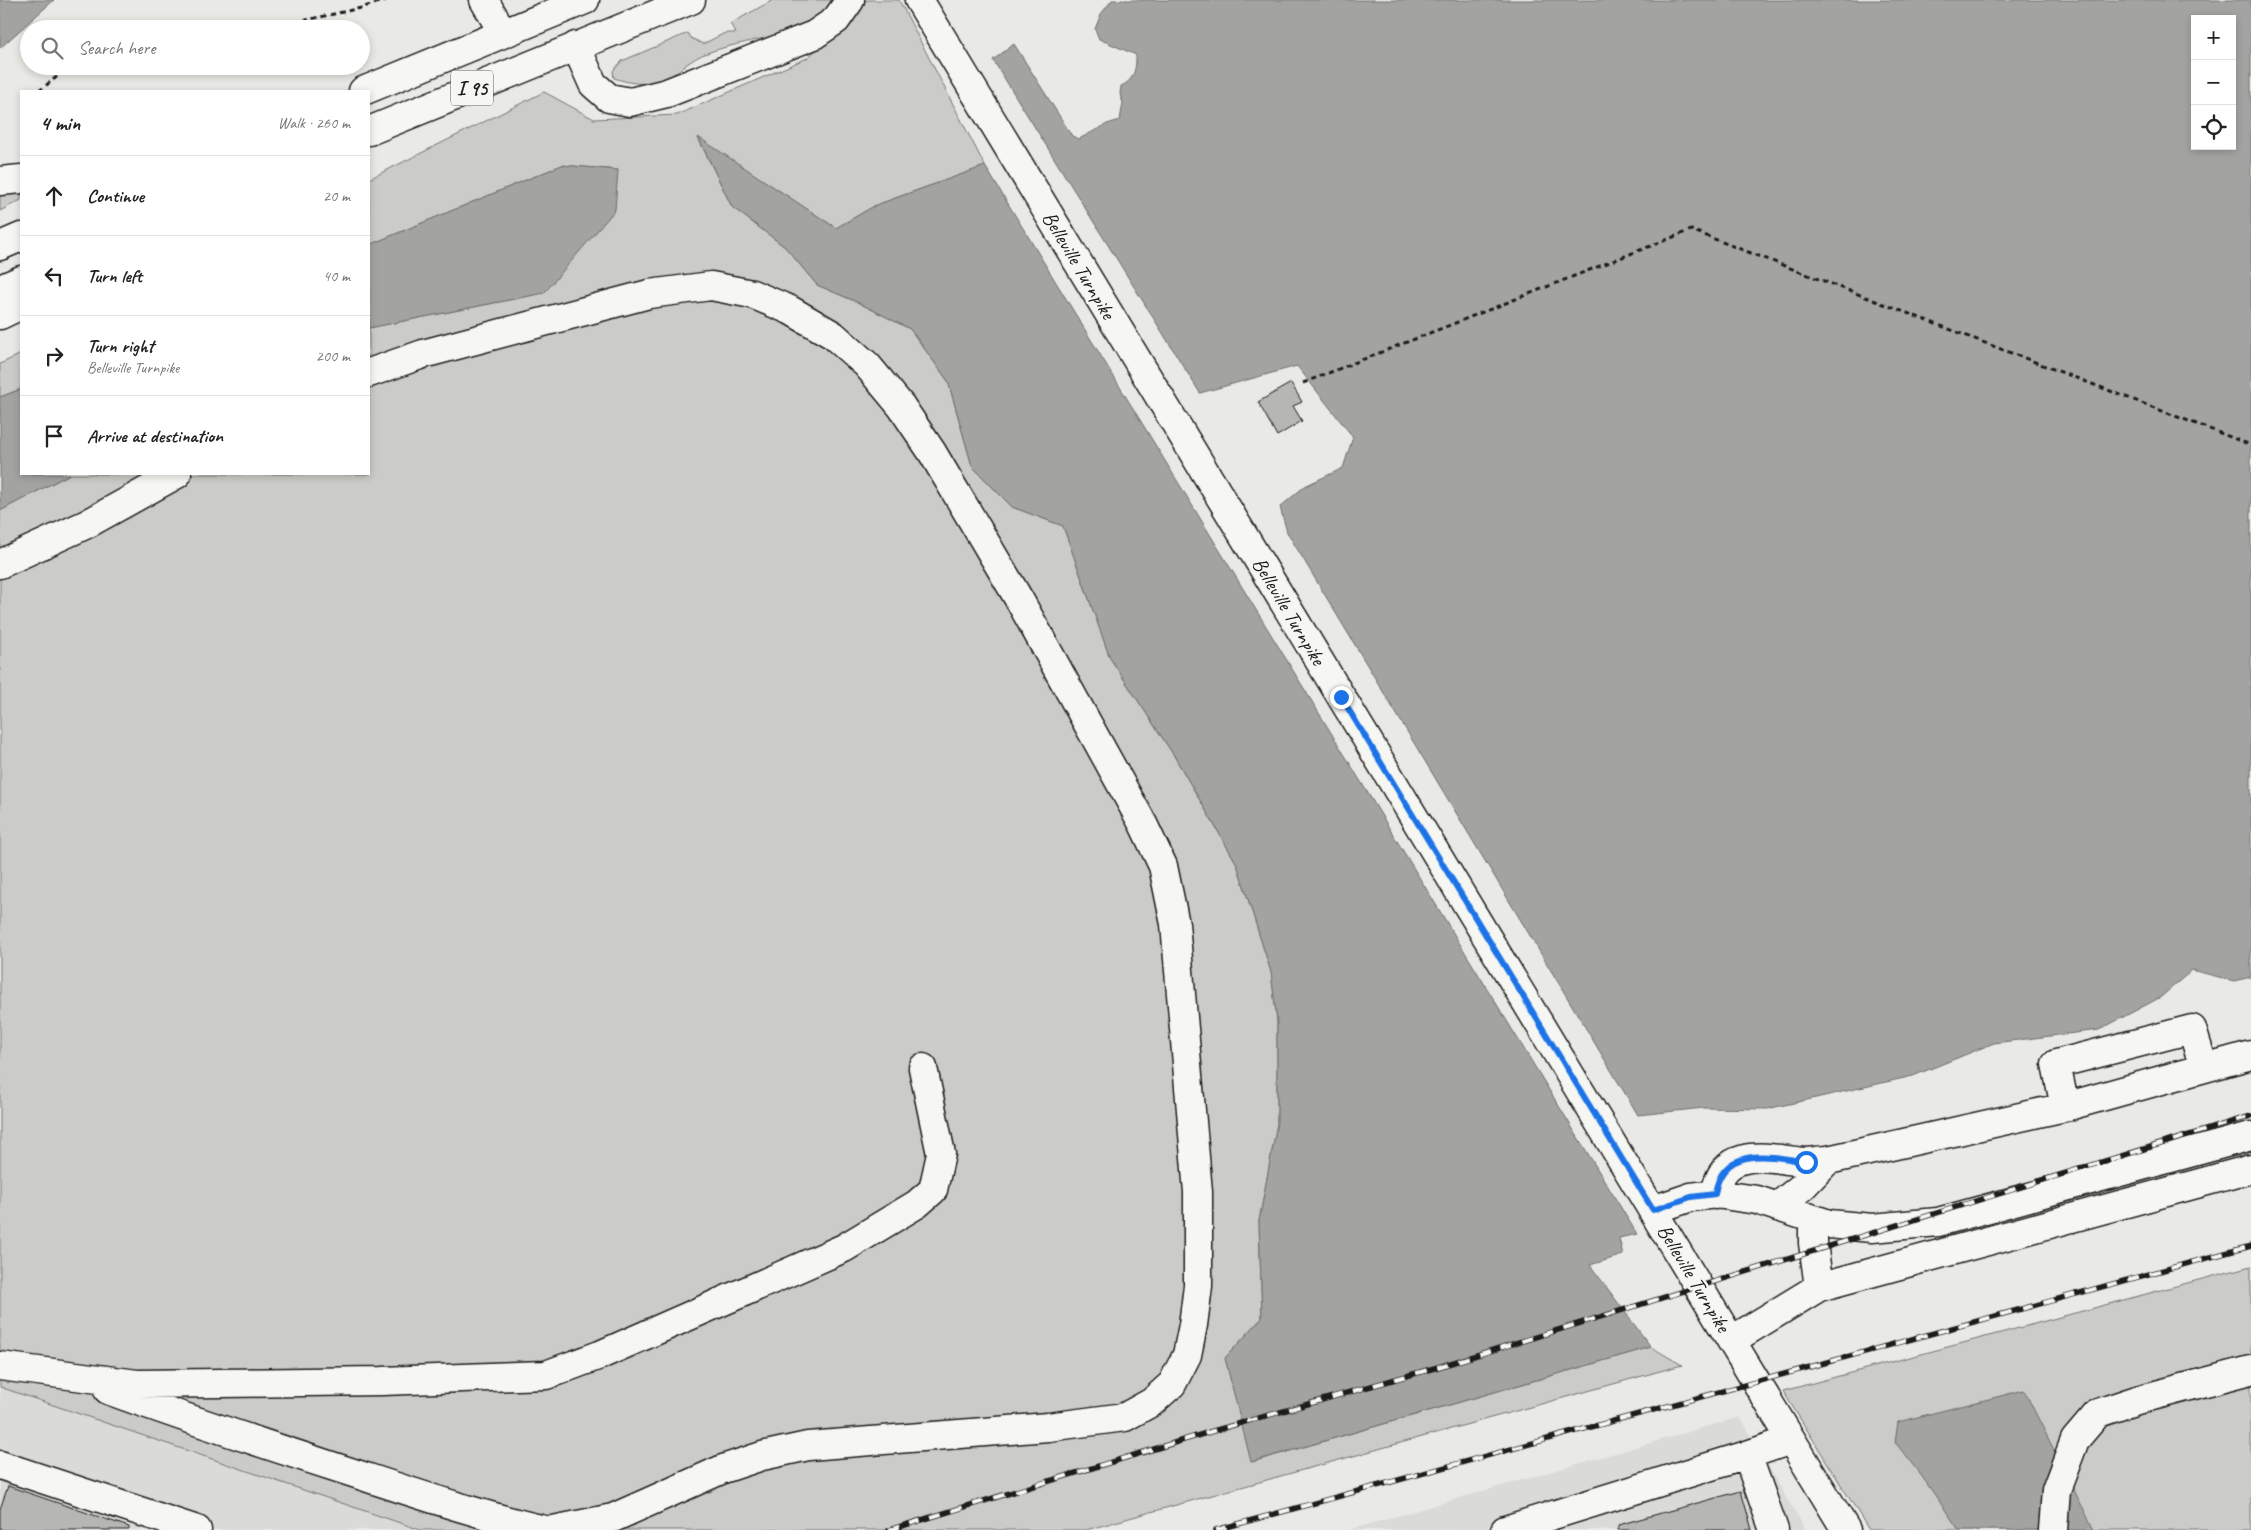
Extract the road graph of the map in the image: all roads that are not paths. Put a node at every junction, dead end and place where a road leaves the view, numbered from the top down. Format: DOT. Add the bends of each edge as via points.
graph roads {
  1 [pos="484,0"];
  2 [pos="585,0"];
  3 [pos="691,0"];
  4 [pos="850,0"];
  5 [pos="919,0"];
  6 [pos="503,33"];
  7 [pos="576,46"];
  8 [pos="390,80"];
  9 [pos="345,90"];
  10 [pos="365,90"];
  11 [pos="370,131"];
  12 [pos="20,179"];
  13 [pos="0,181"];
  14 [pos="20,237"];
  15 [pos="0,246"];
  16 [pos="20,280"];
  17 [pos="0,289"];
  18 [pos="20,305"];
  19 [pos="0,315"];
  20 [pos="370,373"];
  21 [pos="175,475"];
  22 [pos="0,564"];
  23 [pos="2251,1055"];
  24 [pos="923,1068"];
  25 [pos="2204,1068"];
  26 [pos="2064,1107"];
  27 [pos="2251,1136"];
  28 [pos="1828,1160"];
  29 [pos="2251,1169"];
  30 [pos="1715,1194"];
  31 [pos="1777,1207"];
  32 [pos="1653,1210"];
  33 [pos="1813,1219"];
  34 [pos="1819,1287"];
  35 [pos="1732,1340"];
  36 [pos="0,1366"];
  37 [pos="2251,1370"];
  38 [pos="72,1376"];
  39 [pos="1792,1440"];
  40 [pos="1747,1454"];
  41 [pos="0,1465"];
  42 [pos="197,1530"];
  43 [pos="545,1530"];
  44 [pos="553,1530"];
  45 [pos="1506,1530"];
  46 [pos="1774,1530"];
  47 [pos="1846,1530"];
  48 [pos="2053,1530"];
  1 -- 6 [label="main road"];
  2 -- 6 [label="main road, I 95"];
  3 -- 7 [label="main road, I 95"];
  4 -- 7 [label="main road" via="836,20 814,35 641,101 610,98 600,91 592,84"];
  5 -- 32 [label="main road, Belleville Turnpike"];
  6 -- 8 [label="main road, I 95"];
  7 -- 11 [label="main road, I 95"];
  8 -- 9 [label="main road"];
  8 -- 10 [label="main road, I 95"];
  12 -- 13 [label="main road"];
  14 -- 15 [label="main road"];
  16 -- 17 [label="main road"];
  18 -- 19 [label="main road"];
  20 -- 44 [label="main road" via="423,354 649,294 711,286 752,294 790,310 833,335 867,365 900,406 932,452 1010,585 1143,824 1163,866 1175,924 1198,1192 1198,1286 1186,1356 1172,1384 1152,1402 1125,1417 1048,1427 808,1446 762,1456 723,1469 613,1518"];
  21 -- 22 [label="main road" via="87,524"];
  23 -- 25 [label="main road"];
  24 -- 38 [label="main road" via="941,1154 933,1190 844,1248 555,1372 546,1375 392,1380 137,1384"];
  25 -- 26 [label="main road"];
  25 -- 26 [label="main road" via="2192,1029 2056,1064"];
  26 -- 28 [label="main road"];
  27 -- 33 [label="main road" via="1938,1222 1872,1228 1829,1224"];
  28 -- 30 [label="main road" via="1806,1162 1766,1156 1747,1157 1728,1166 1717,1180"];
  28 -- 31 [label="main road"];
  29 -- 34 [label="main road"];
  30 -- 31 [label="main road" via="1757,1200"];
  30 -- 32 [label="main road" via="1691,1197"];
  31 -- 33 [label="main road"];
  32 -- 35 [label="main road, Belleville Turnpike"];
  33 -- 34 [label="main road"];
  34 -- 35 [label="main road"];
  35 -- 39 [label="main road, Belleville Turnpike"];
  36 -- 38 [label="main road"];
  37 -- 48 [label="main road" via="2098,1413 2075,1440 2056,1490"];
  38 -- 43 [label="main road" via="172,1414 505,1521"];
  39 -- 40 [label="main road"];
  39 -- 47 [label="main road, Belleville Turnpike"];
  40 -- 45 [label="main road"];
  40 -- 46 [label="main road"];
  41 -- 42 [label="main road"];
}
